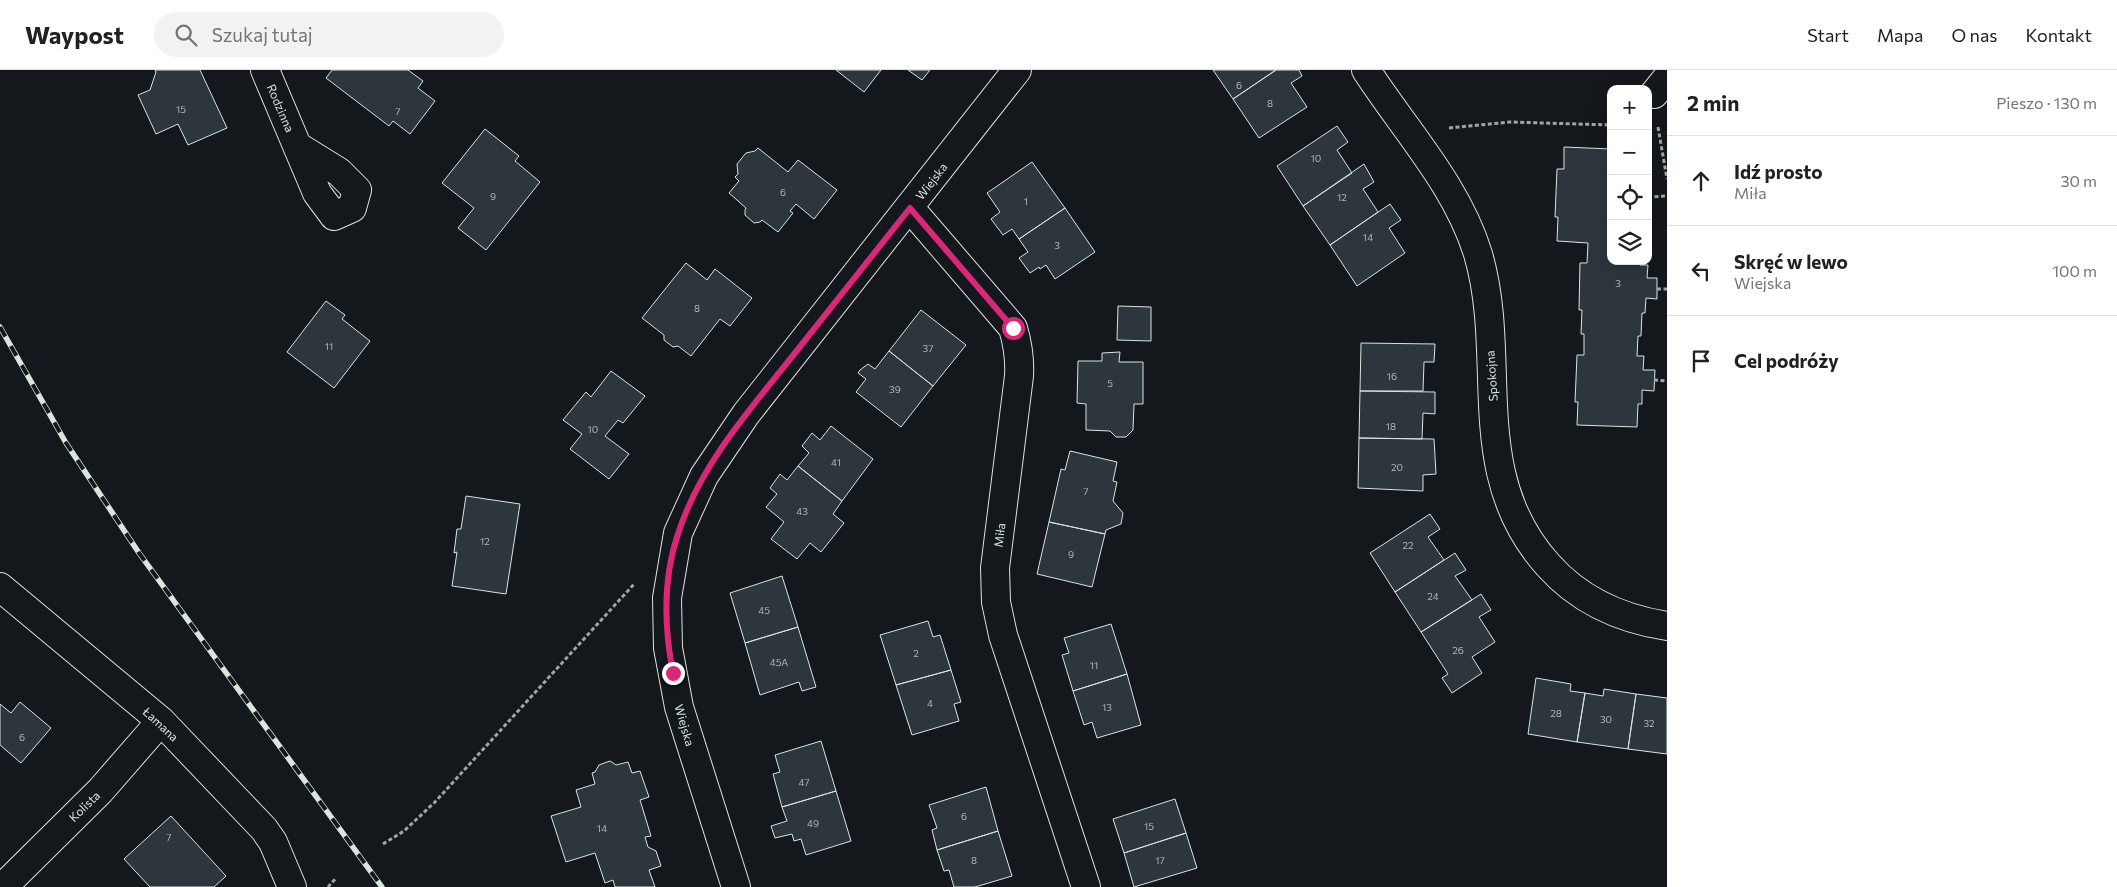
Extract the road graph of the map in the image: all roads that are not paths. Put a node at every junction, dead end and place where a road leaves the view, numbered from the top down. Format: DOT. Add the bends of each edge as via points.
graph roads {
  1 [pos="265,70"];
  2 [pos="1017,70"];
  3 [pos="1366,70"];
  4 [pos="297,146"];
  5 [pos="910,208"];
  6 [pos="0,587"];
  7 [pos="1667,626"];
  8 [pos="161,721"];
  9 [pos="3,887"];
  10 [pos="292,887"];
  11 [pos="736,887"];
  12 [pos="1086,887"];
  1 -- 4 [label="street, Rodzinna"];
  2 -- 5 [label="street, Wiejska"];
  3 -- 7 [label="street, Spokojna" via="1440,177 1477,252 1486,295 1497,456 1505,493 1520,528 1555,573 1586,597 1620,614"];
  5 -- 11 [label="street, Wiejska" via="723,446 704,476 678,533 667,598 668,648 679,707"];
  5 -- 12 [label="street, Miła" via="1013,328 1018,344 1019,376 995,568 996,602 1003,635"];
  6 -- 8 [label="street, Łamana"];
  8 -- 9 [label="street, Kolista" via="100,791"];
  8 -- 10 [label="street, Łamana" via="264,829"];
}
